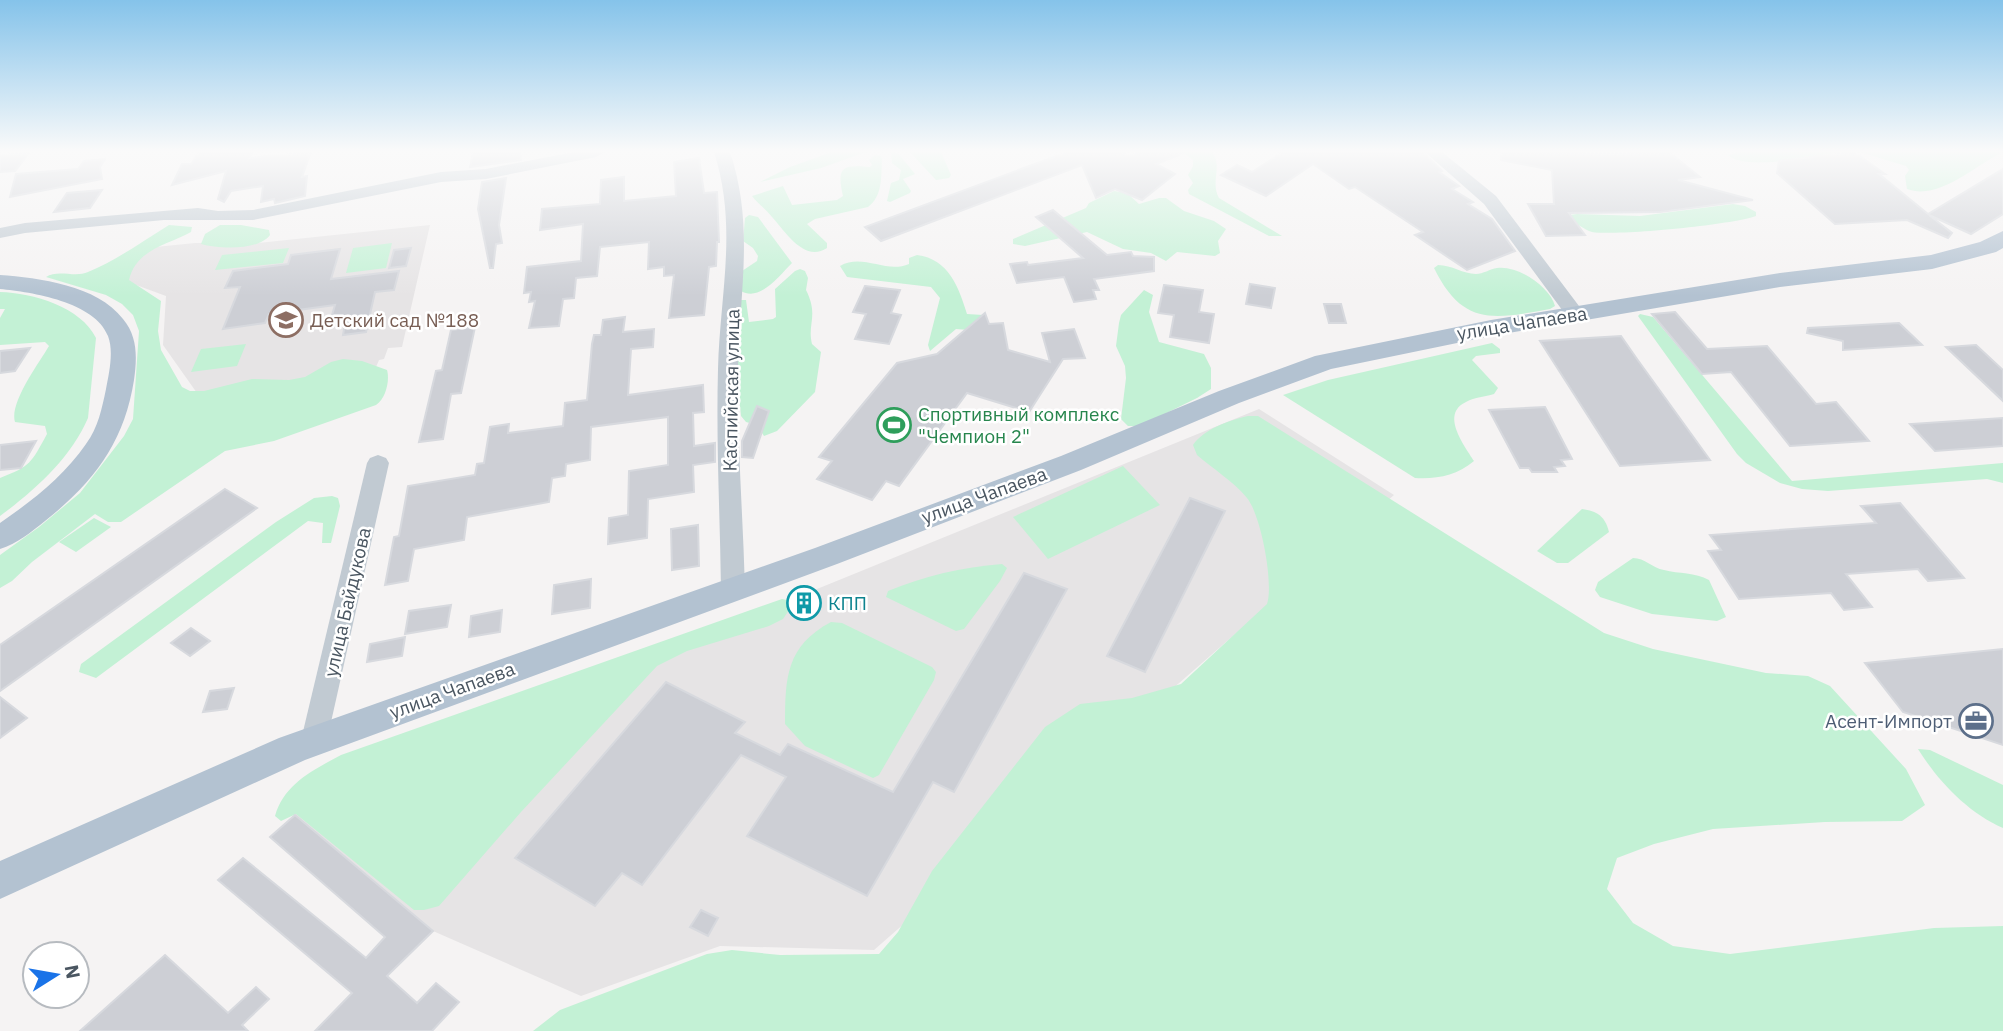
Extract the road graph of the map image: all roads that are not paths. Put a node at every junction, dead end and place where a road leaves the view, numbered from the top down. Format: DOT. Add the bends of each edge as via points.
graph roads {
  1 [pos="327,200"];
  2 [pos="733,200"];
  3 [pos="1490,200"];
  4 [pos="0,233"];
  5 [pos="2003,238"];
  6 [pos="0,282"];
  7 [pos="1575,314"];
  8 [pos="378,463"];
  9 [pos="0,538"];
  10 [pos="733,589"];
  11 [pos="314,740"];
  12 [pos="0,880"];
  1 -- 4 [label="street" via="253,215 175,215"];
  2 -- 10 [label="street, Каспийская улица" via="737,261 728,366"];
  3 -- 7 [label="street"];
  5 -- 7 [label="main road, улица Чапаева" via="1932,262"];
  6 -- 9 [label="main road" via="23,282 79,298 118,329 123,352 114,417 94,453 62,491"];
  7 -- 10 [label="main road, улица Чапаева" via="1324,362 1071,463"];
  8 -- 11 [label="street, улица Байдукова"];
  10 -- 11 [label="main road, улица Чапаева"];
  11 -- 12 [label="main road, улица Чапаева"];
}
